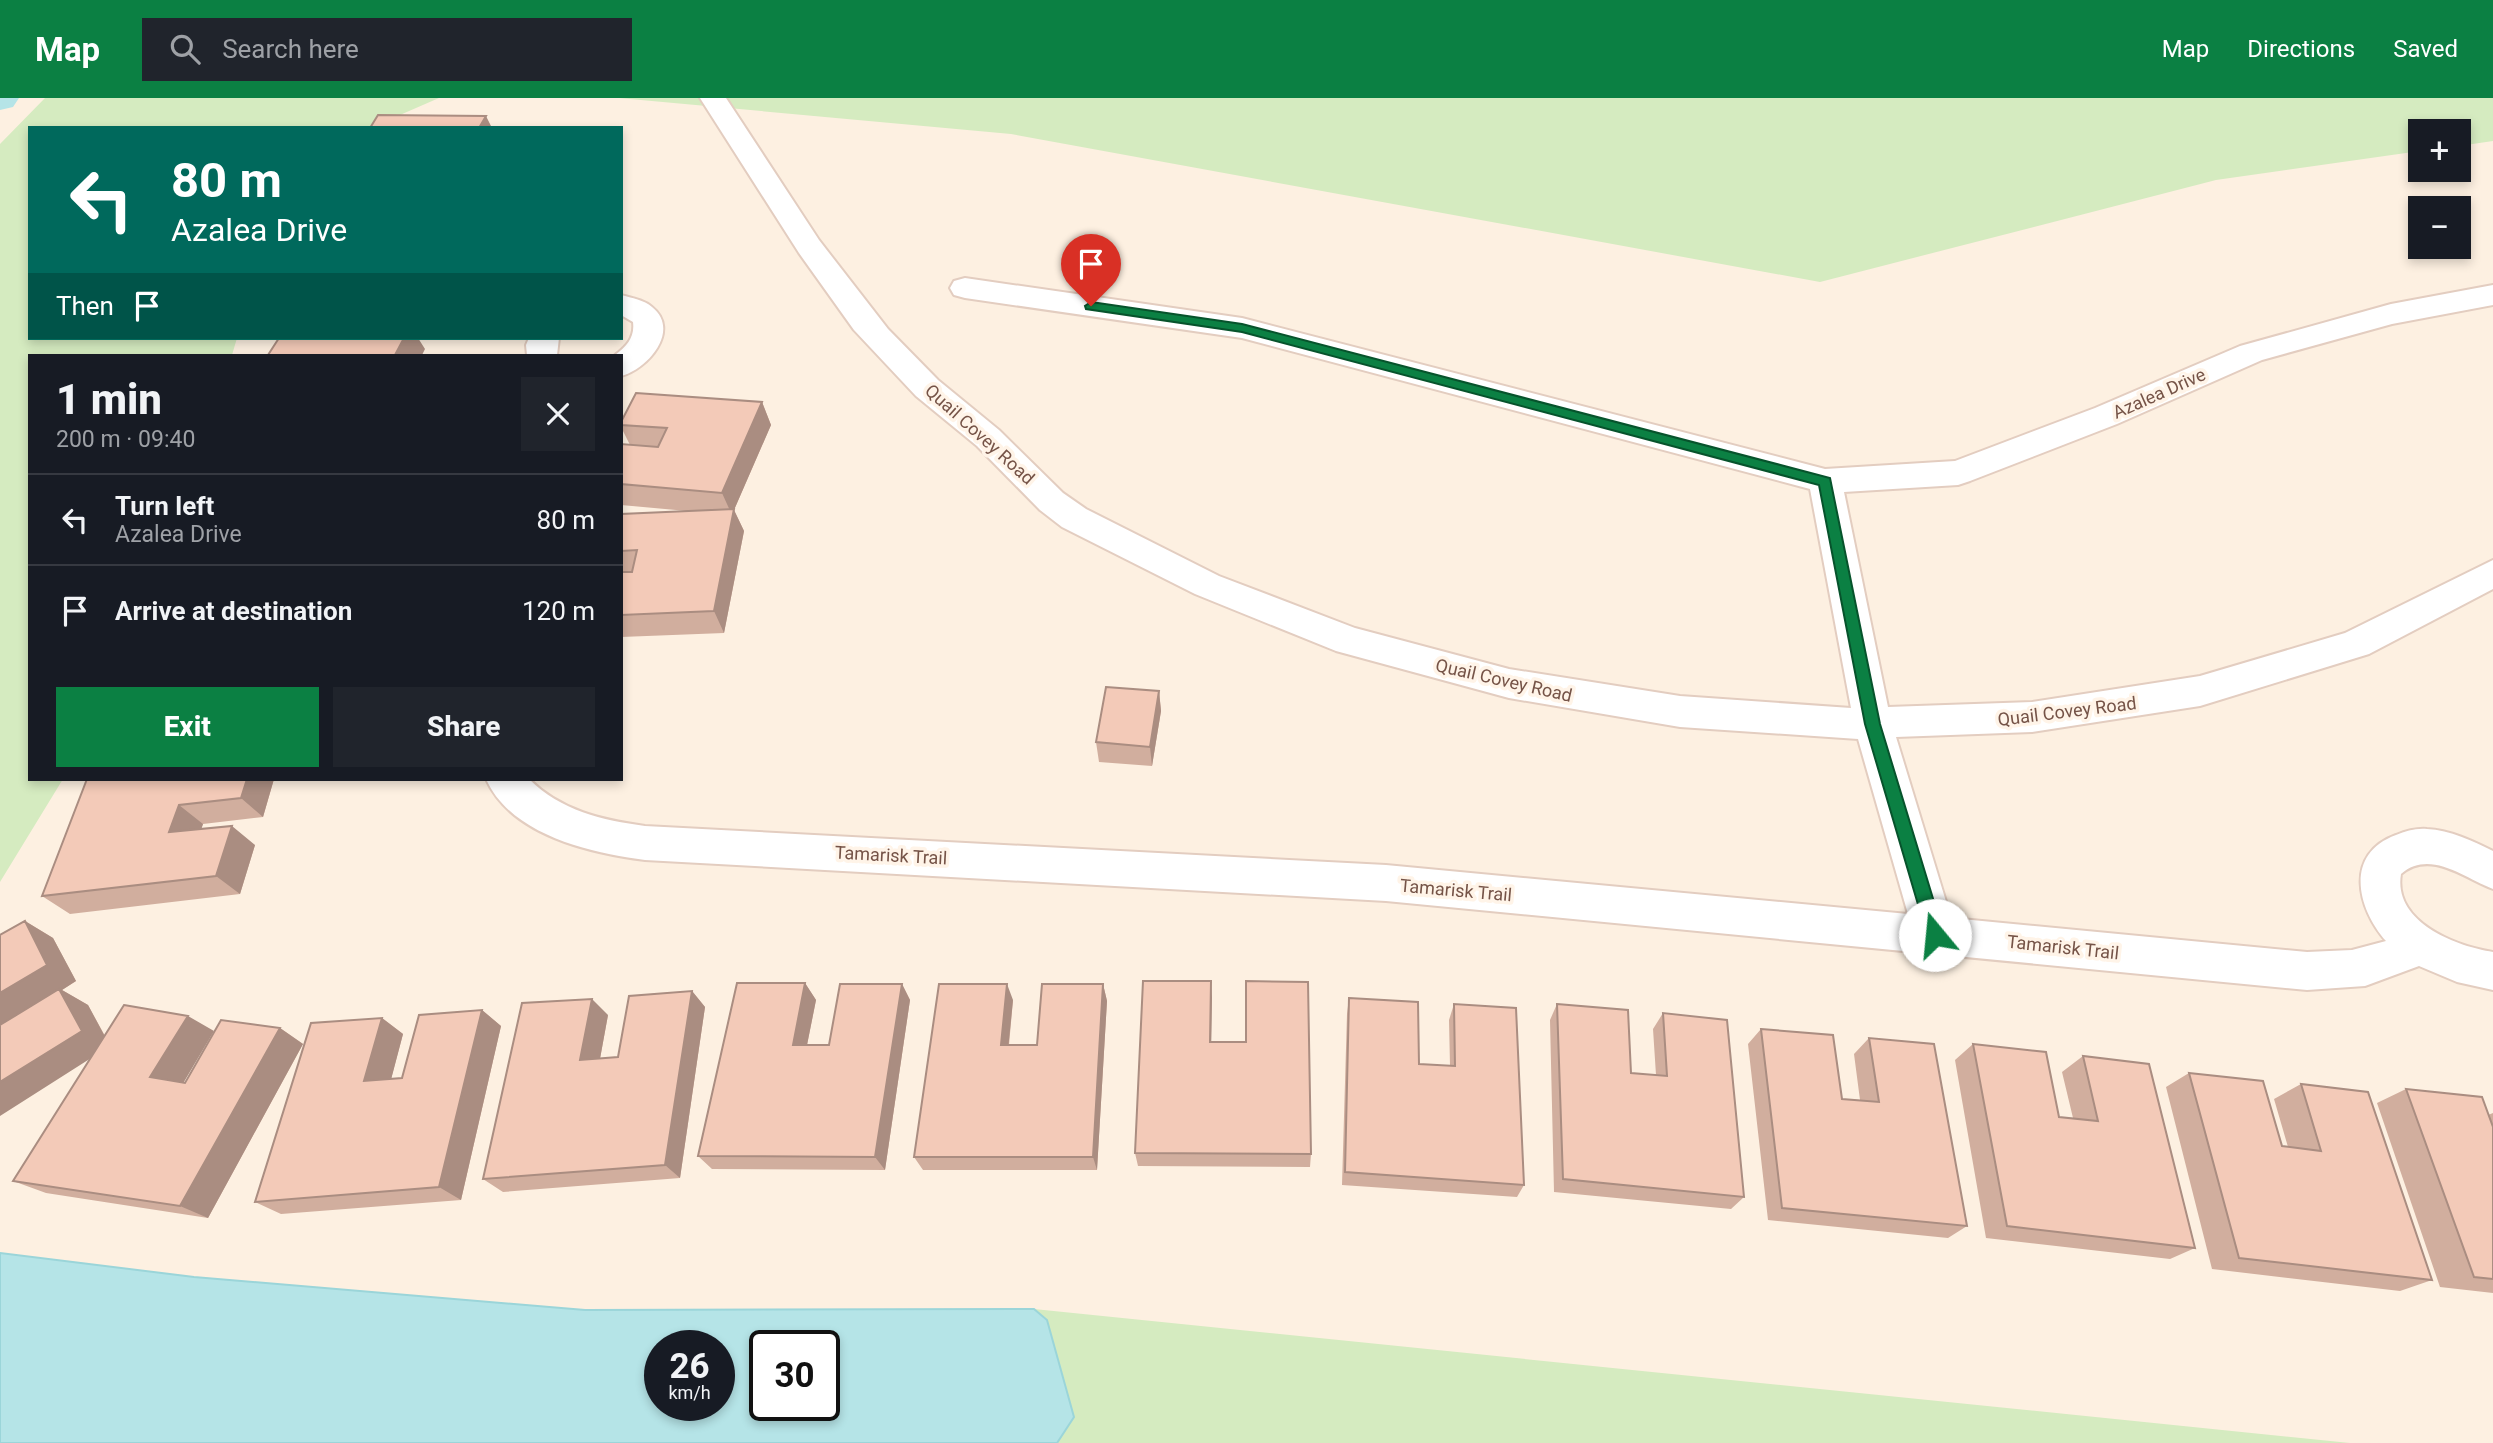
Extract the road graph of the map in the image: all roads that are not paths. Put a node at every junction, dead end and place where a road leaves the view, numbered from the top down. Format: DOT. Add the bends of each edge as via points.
graph roads {
  1 [pos="713,98"];
  2 [pos="965,288"];
  3 [pos="2493,295"];
  4 [pos="623,306"];
  5 [pos="623,365"];
  6 [pos="1825,481"];
  7 [pos="2493,573"];
  8 [pos="1872,724"];
  9 [pos="507,781"];
  10 [pos="2493,871"];
  11 [pos="1935,935"];
  12 [pos="2419,945"];
  13 [pos="2493,971"];
  1 -- 8 [label="street, Quail Covey Road" via="842,294 876,335 1064,512 1130,549 1288,619 1454,670 1593,699 1710,715"];
  2 -- 6 [label="street, Azalea Drive" via="1242,328"];
  3 -- 6 [label="street, Azalea Drive" via="2391,314 2251,353 1958,473"];
  4 -- 5 [label="street" via="640,312 650,333 636,357"];
  6 -- 8 [label="street"];
  7 -- 8 [label="street, Quail Covey Road" via="2463,593 2369,639 2260,676 2137,704 2004,720"];
  8 -- 11 [label="street"];
  9 -- 11 [label="street, Tamarisk Trail" via="542,813 574,829 633,842 1387,883"];
  10 -- 12 [label="street" via="2468,856 2418,846 2397,852 2384,864 2379,882 2384,902"];
  11 -- 12 [label="street, Tamarisk Trail" via="2307,971 2351,971 2389,962"];
  12 -- 13 [label="street" via="2472,970"];
}
